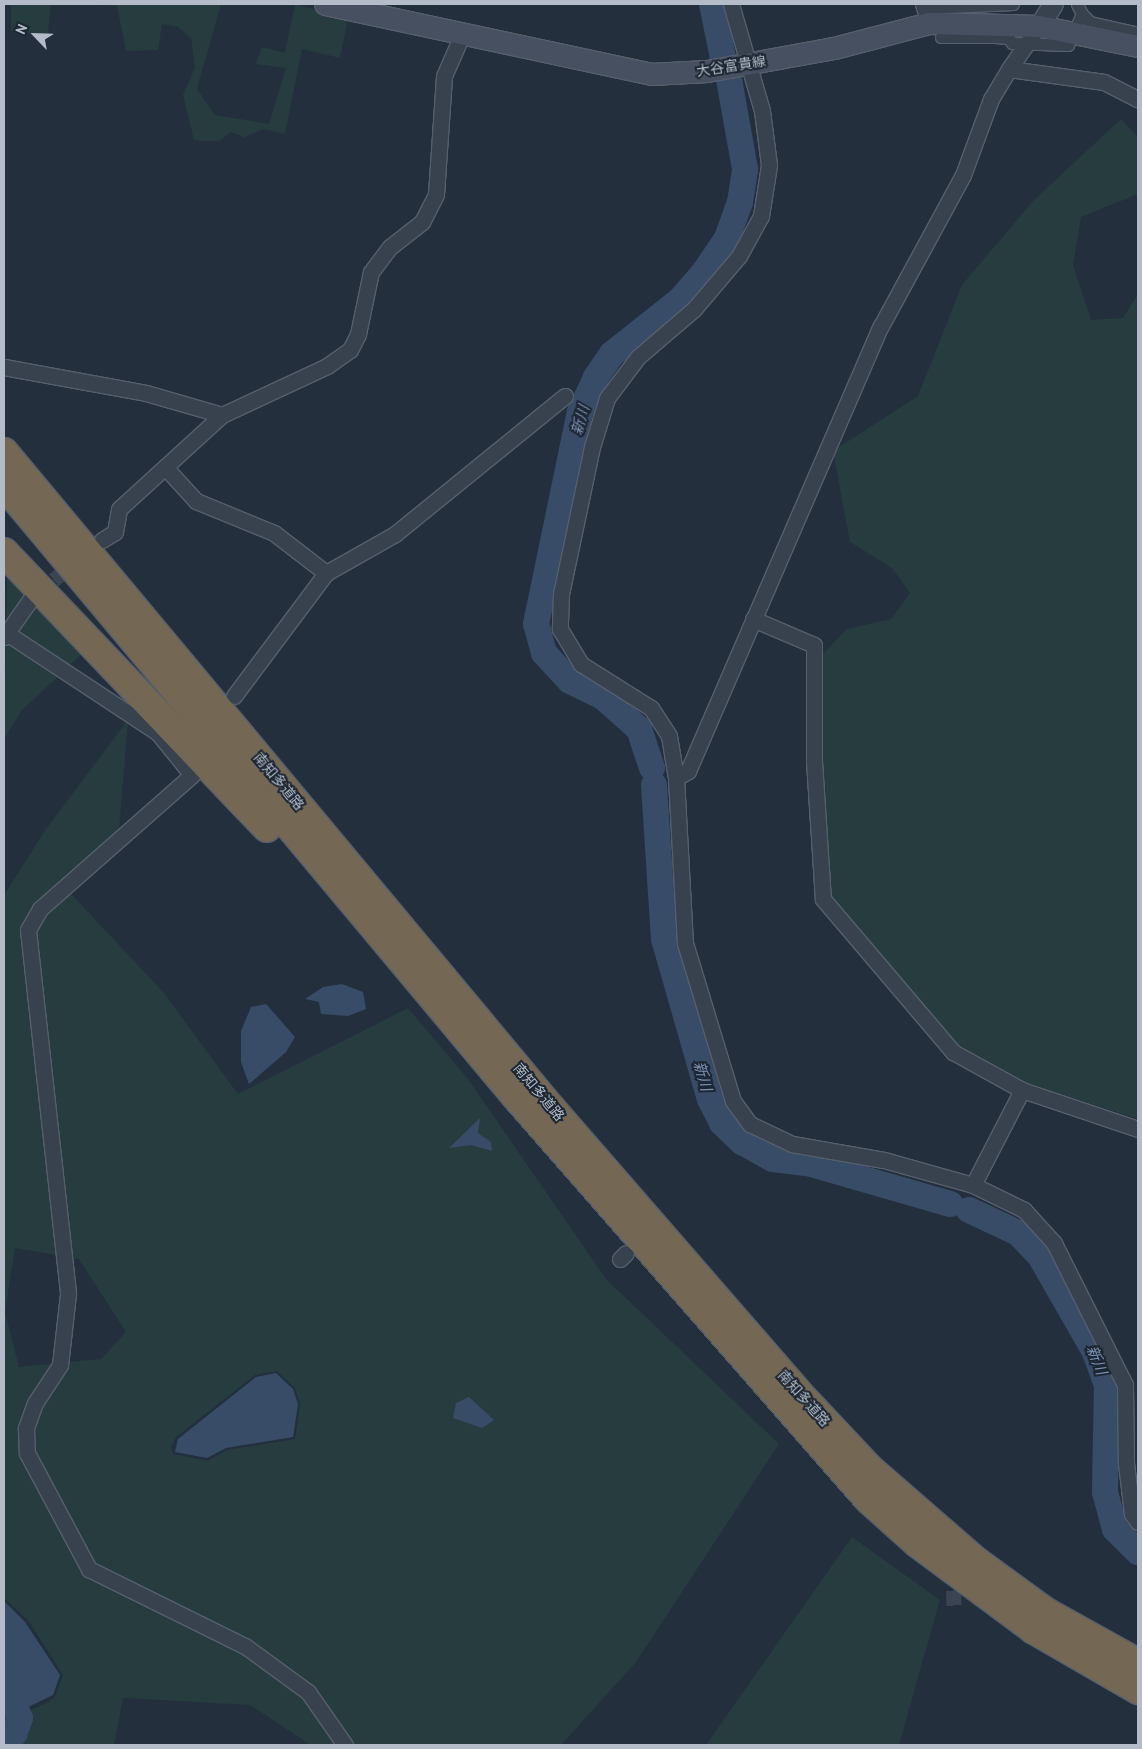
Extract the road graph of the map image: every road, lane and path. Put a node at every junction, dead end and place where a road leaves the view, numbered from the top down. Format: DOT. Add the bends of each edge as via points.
graph roads {
  1 [pos="325,4"];
  2 [pos="730,4"];
  3 [pos="1053,4"];
  4 [pos="1077,16"];
  5 [pos="1005,17"];
  6 [pos="929,18"];
  7 [pos="1039,26"];
  8 [pos="1138,34"];
  9 [pos="462,35"];
  10 [pos="1027,44"];
  11 [pos="1138,46"];
  12 [pos="749,64"];
  13 [pos="1009,69"];
  14 [pos="1138,99"];
  15 [pos="4,368"];
  16 [pos="565,396"];
  17 [pos="222,415"];
  18 [pos="4,452"];
  19 [pos="165,467"];
  20 [pos="4,485"];
  21 [pos="4,534"];
  22 [pos="102,540"];
  23 [pos="8,555"];
  24 [pos="326,573"];
  25 [pos="30,600"];
  26 [pos="753,619"];
  27 [pos="4,634"];
  28 [pos="234,696"];
  29 [pos="676,778"];
  30 [pos="390,945"];
  31 [pos="1022,1090"];
  32 [pos="1138,1129"];
  33 [pos="973,1185"];
  34 [pos="1138,1522"];
  35 [pos="1138,1663"];
  36 [pos="1138,1690"];
  37 [pos="345,1745"];
  1 -- 9 [label="main road, 大谷富貴線"];
  2 -- 12 [label="street"];
  3 -- 7 [label="street"];
  4 -- 7 [label="main road, 大谷富貴線"];
  4 -- 8 [label="street"];
  4 -- 10 [label="street" via="1068,45"];
  4 -- 11 [label="main road, 大谷富貴線"];
  5 -- 6 [label="main road, 大谷富貴線"];
  5 -- 7 [label="main road, 大谷富貴線"];
  5 -- 10 [label="street"];
  6 -- 12 [label="main road, 大谷富貴線" via="834,48"];
  7 -- 10 [label="street"];
  9 -- 12 [label="main road, 大谷富貴線" via="651,74 707,71"];
  9 -- 17 [label="street" via="444,76 436,194 422,222 390,247 371,272 358,334 350,350 327,366"];
  10 -- 13 [label="street"];
  12 -- 29 [label="street" via="762,111 769,165 760,216 739,256 694,309 638,357 607,398 592,447 562,594 560,629 581,664 650,708 668,736"];
  13 -- 14 [label="street" via="1104,82"];
  13 -- 26 [label="street" via="991,99 963,175 881,326"];
  15 -- 17 [label="street" via="146,393"];
  16 -- 24 [label="street" via="395,534"];
  17 -- 19 [label="street"];
  18 -- 35 [label="highway, 南知多道路" via="551,1108 807,1402 884,1482 976,1561 1046,1612"];
  19 -- 22 [label="street" via="119,509 115,532"];
  19 -- 24 [label="street" via="196,501 274,533"];
  20 -- 30 [label="highway, 南知多道路"];
  21 -- 23 [label="highway"];
  23 -- 30 [label="highway" via="328,892 376,940"];
  24 -- 28 [label="street"];
  25 -- 27 [label="street"];
  26 -- 29 [label="street" via="688,771"];
  26 -- 31 [label="street" via="814,645 814,761 823,899 953,1052"];
  27 -- 37 [label="street" via="158,733 192,775 40,909 28,930 68,1294 60,1365 35,1403 26,1428 27,1453 90,1569 245,1646 308,1692"];
  29 -- 33 [label="street" via="685,943 733,1102 750,1124 792,1144 884,1160"];
  30 -- 36 [label="highway, 南知多道路" via="783,1406 868,1499 945,1565 1034,1630"];
  31 -- 32 [label="street"];
  31 -- 33 [label="street"];
  33 -- 34 [label="street" via="1024,1210 1054,1243 1096,1320 1124,1385 1126,1463 1132,1514"];
}
